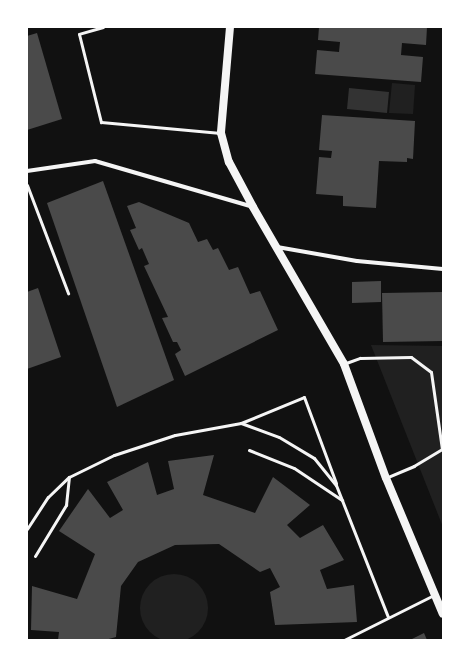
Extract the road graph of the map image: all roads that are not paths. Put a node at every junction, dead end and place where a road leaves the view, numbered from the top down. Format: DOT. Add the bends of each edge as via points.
graph roads {
  1 [pos="103,27"];
  2 [pos="230,27"];
  3 [pos="221,134"];
  4 [pos="27,171"];
  5 [pos="27,185"];
  6 [pos="253,207"];
  7 [pos="277,247"];
  8 [pos="443,269"];
  9 [pos="68,293"];
  10 [pos="344,364"];
  11 [pos="241,423"];
  12 [pos="249,450"];
  13 [pos="69,477"];
  14 [pos="386,478"];
  15 [pos="336,485"];
  16 [pos="342,500"];
  17 [pos="27,529"];
  18 [pos="35,556"];
  19 [pos="435,594"];
  20 [pos="443,614"];
  21 [pos="388,617"];
  22 [pos="344,640"];
  1 -- 3 [label="lane" via="79,34 101,122"];
  2 -- 3 [label="main road"];
  3 -- 6 [label="main road" via="229,162"];
  4 -- 6 [label="street" via="95,161"];
  5 -- 9 [label="lane"];
  6 -- 7 [label="main road"];
  7 -- 8 [label="street" via="357,261"];
  7 -- 10 [label="main road"];
  10 -- 14 [label="main road"];
  10 -- 14 [label="lane" via="360,358 411,357 430,372 442,449 414,466"];
  11 -- 13 [label="lane" via="168,438 114,455"];
  11 -- 15 [label="lane" via="279,437 314,458"];
  11 -- 15 [label="lane" via="304,397"];
  12 -- 16 [label="lane" via="294,468"];
  13 -- 17 [label="lane" via="48,497"];
  13 -- 18 [label="lane" via="66,505"];
  14 -- 19 [label="main road"];
  15 -- 16 [label="lane"];
  16 -- 21 [label="lane"];
  19 -- 20 [label="main road"];
  19 -- 21 [label="lane"];
  21 -- 22 [label="lane"];
}
